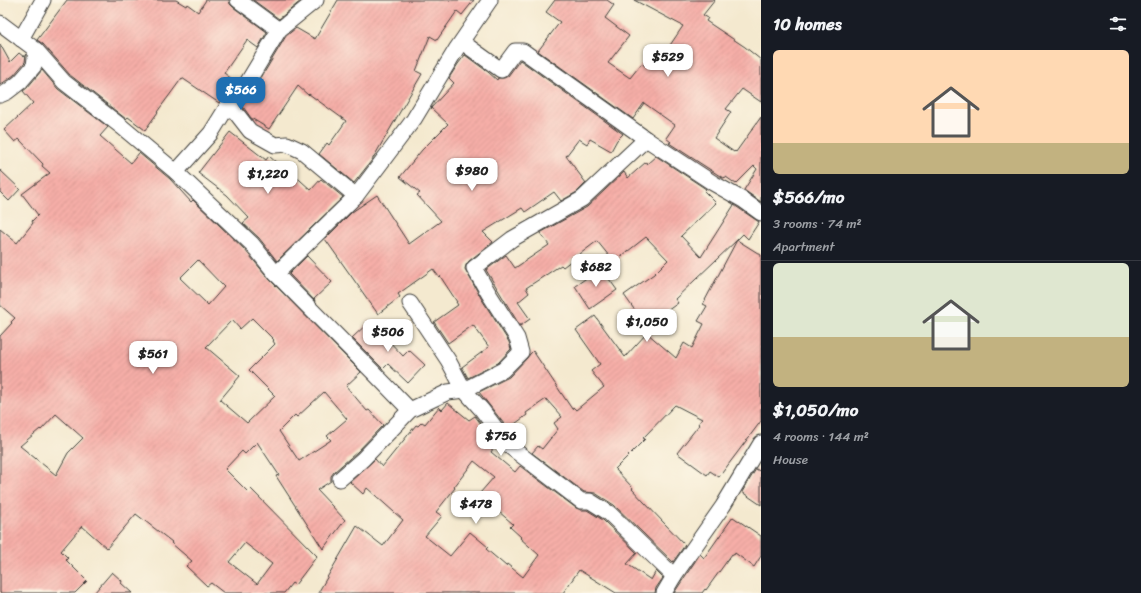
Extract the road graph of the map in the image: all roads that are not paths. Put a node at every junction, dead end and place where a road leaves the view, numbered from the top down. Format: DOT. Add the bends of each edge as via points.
graph roads {
  1 [pos="43,0"];
  2 [pos="238,0"];
  3 [pos="316,0"];
  4 [pos="490,0"];
  5 [pos="0,23"];
  6 [pos="279,30"];
  7 [pos="21,39"];
  8 [pos="462,42"];
  9 [pos="36,50"];
  10 [pos="0,95"];
  11 [pos="229,104"];
  12 [pos="646,139"];
  13 [pos="176,172"];
  14 [pos="356,196"];
  15 [pos="761,213"];
  16 [pos="276,274"];
  17 [pos="410,303"];
  18 [pos="464,390"];
  19 [pos="410,410"];
  20 [pos="761,443"];
  21 [pos="340,479"];
  22 [pos="674,576"];
  23 [pos="664,593"];
  1 -- 7 [label="street"];
  2 -- 6 [label="street"];
  3 -- 6 [label="street"];
  4 -- 8 [label="street"];
  5 -- 7 [label="street"];
  6 -- 11 [label="street" via="247,82"];
  7 -- 9 [label="street"];
  8 -- 12 [label="street" via="501,70 515,51 523,51"];
  8 -- 14 [label="street" via="414,119"];
  9 -- 10 [label="street" via="34,66 20,82"];
  9 -- 13 [label="street" via="64,82 122,126"];
  11 -- 13 [label="street" via="211,133"];
  11 -- 14 [label="street" via="250,131 275,145 287,144 302,152"];
  12 -- 15 [label="street"];
  12 -- 18 [label="street" via="582,199 512,239 474,268 517,338 522,352 504,370"];
  13 -- 16 [label="street" via="252,244"];
  14 -- 16 [label="street"];
  16 -- 19 [label="street"];
  17 -- 18 [label="street" via="448,360"];
  18 -- 19 [label="street" via="448,392"];
  18 -- 22 [label="street" via="509,446 581,501 590,501 609,513"];
  19 -- 21 [label="street"];
  20 -- 22 [label="street" via="723,506"];
  22 -- 23 [label="street"];
}
